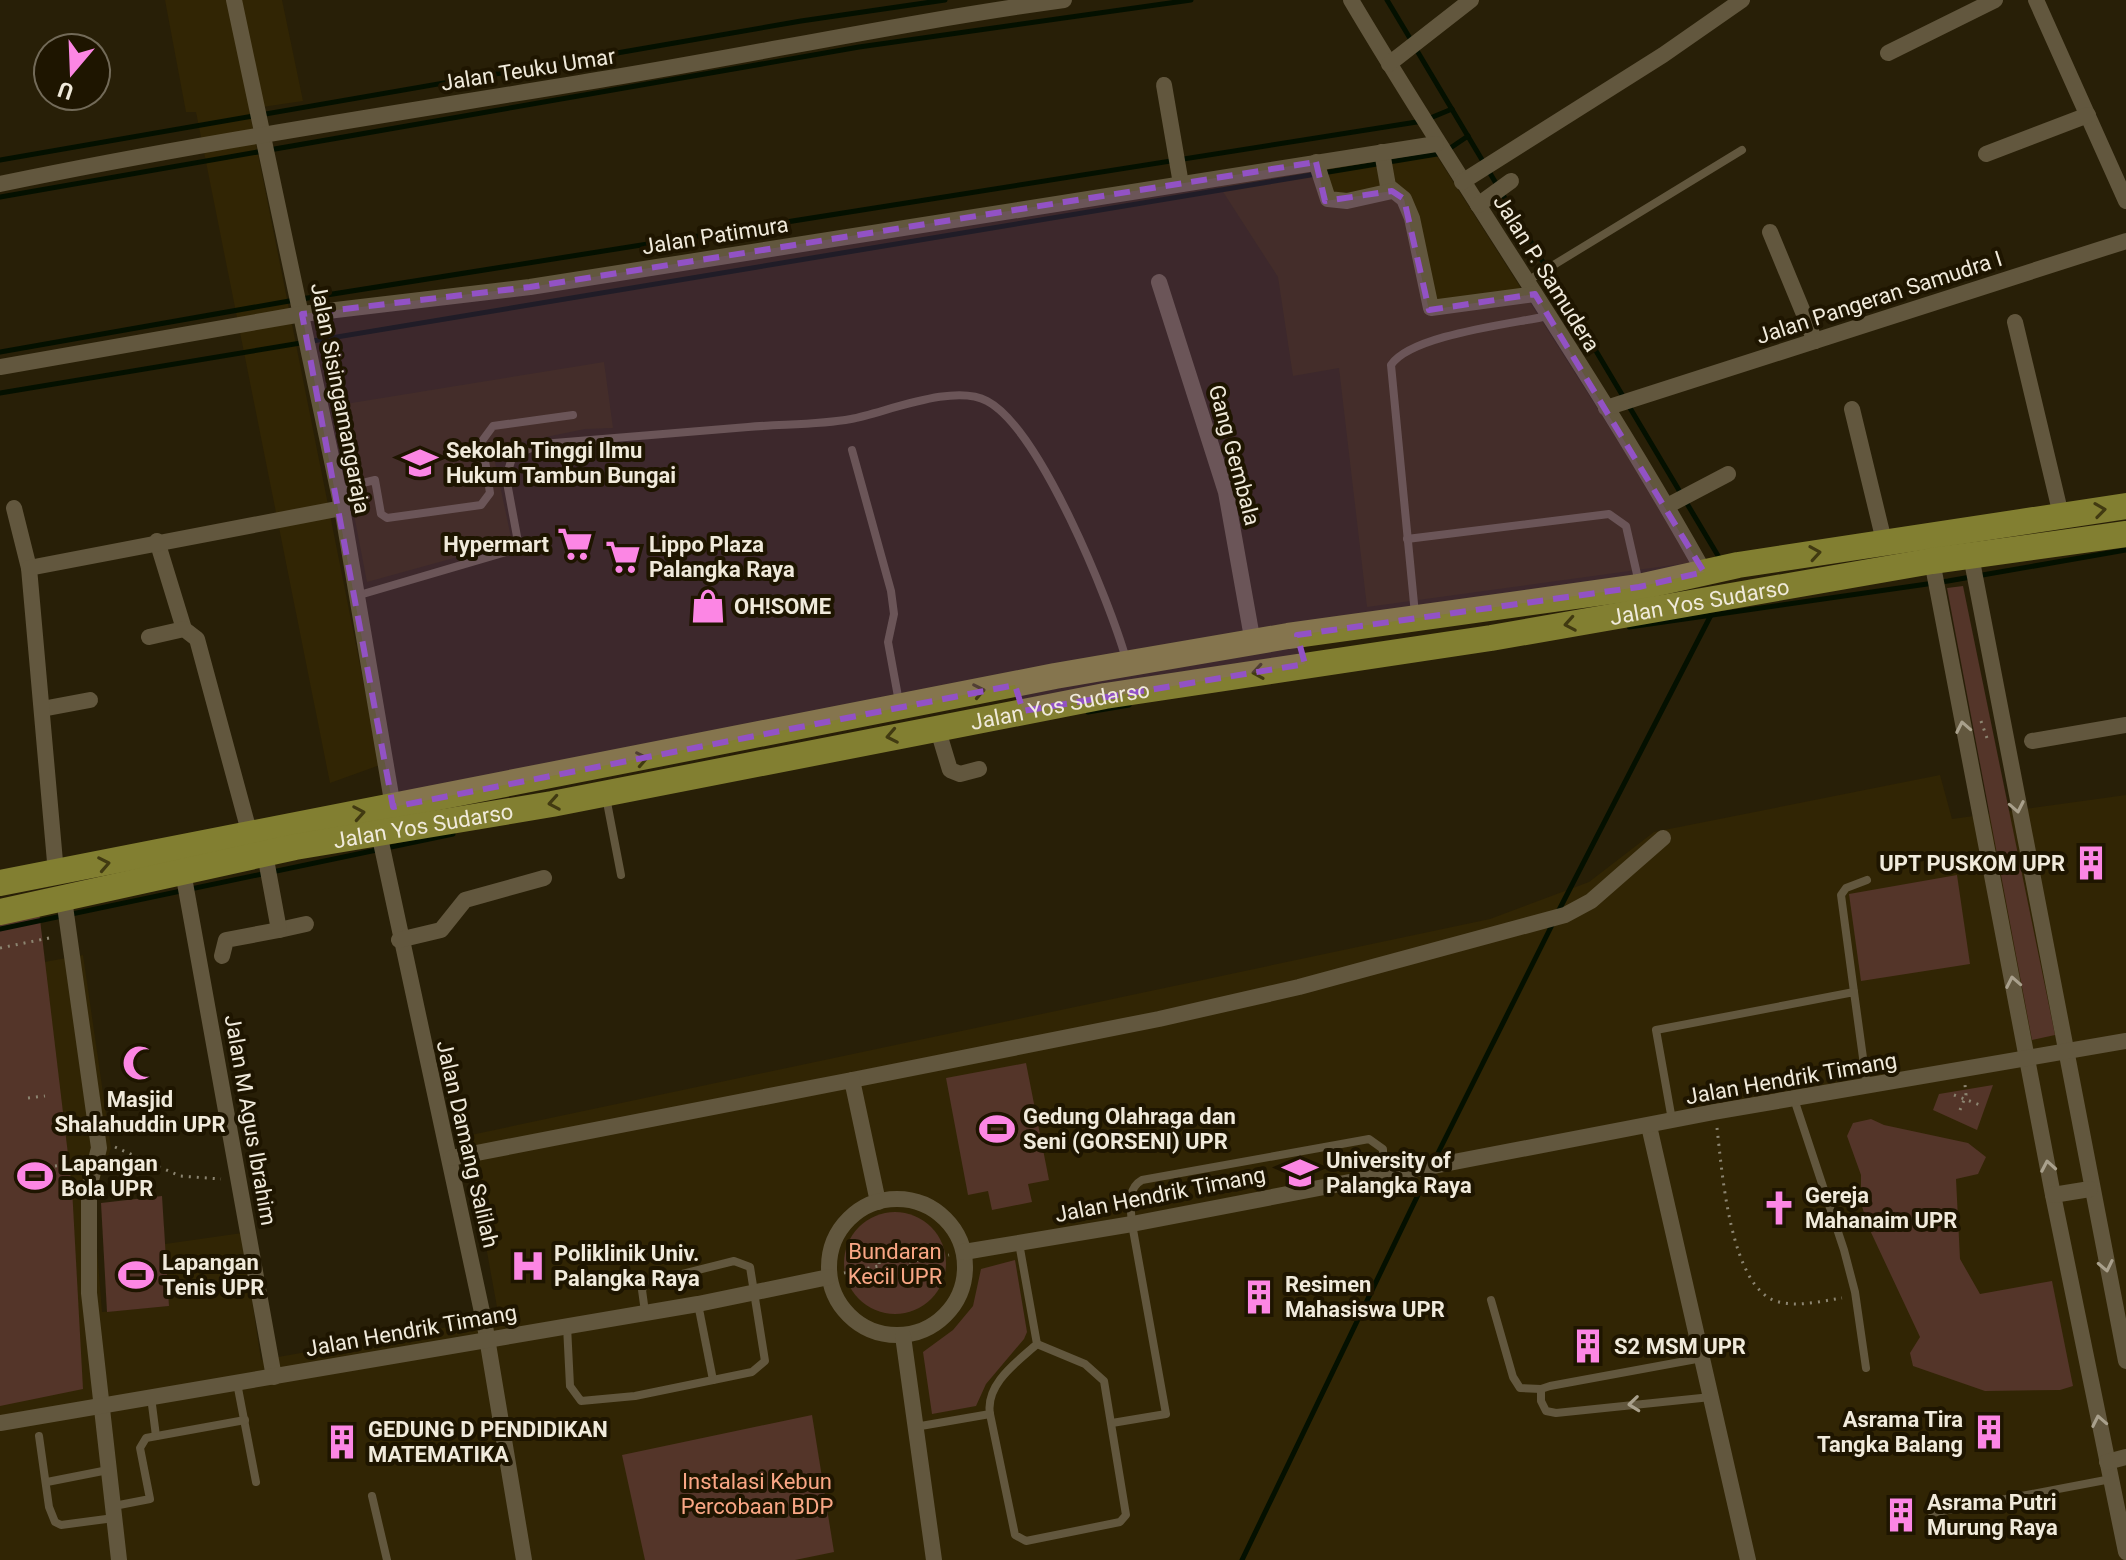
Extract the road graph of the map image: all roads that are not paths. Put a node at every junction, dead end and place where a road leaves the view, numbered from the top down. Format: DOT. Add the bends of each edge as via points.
graph roads {
  1 [pos="234,0"];
  2 [pos="1064,0"];
  3 [pos="1351,0"];
  4 [pos="1471,0"];
  5 [pos="1742,0"];
  6 [pos="1995,0"];
  7 [pos="2043,2"];
  8 [pos="1888,53"];
  9 [pos="1389,64"];
  10 [pos="1164,85"];
  11 [pos="2088,115"];
  12 [pos="264,136"];
  13 [pos="1436,144"];
  14 [pos="1742,150"];
  15 [pos="1382,152"];
  16 [pos="1986,154"];
  17 [pos="1316,162"];
  18 [pos="1511,181"];
  19 [pos="1462,182"];
  20 [pos="0,184"];
  21 [pos="1181,184"];
  22 [pos="1392,191"];
  23 [pos="2126,201"];
  24 [pos="1478,205"];
  25 [pos="1770,232"];
  26 [pos="2126,241"];
  27 [pos="1159,282"];
  28 [pos="1532,287"];
  29 [pos="302,314"];
  30 [pos="1548,316"];
  31 [pos="2015,322"];
  32 [pos="1815,341"];
  33 [pos="0,367"];
  34 [pos="1606,408"];
  35 [pos="1852,409"];
  36 [pos="573,415"];
  37 [pos="852,450"];
  38 [pos="1728,474"];
  39 [pos="337,489"];
  40 [pos="1667,506"];
  41 [pos="2126,506"];
  42 [pos="14,508"];
  43 [pos="342,508"];
  44 [pos="2061,515"];
  45 [pos="2126,534"];
  46 [pos="1407,539"];
  47 [pos="157,541"];
  48 [pos="1884,541"];
  49 [pos="1971,556"];
  50 [pos="1932,561"];
  51 [pos="29,568"];
  52 [pos="1720,569"];
  53 [pos="1639,587"];
  54 [pos="356,596"];
  55 [pos="1415,619"];
  56 [pos="184,629"];
  57 [pos="1297,635"];
  58 [pos="149,637"];
  59 [pos="1253,643"];
  60 [pos="1128,664"];
  61 [pos="1305,664"];
  62 [pos="1015,685"];
  63 [pos="90,700"];
  64 [pos="900,707"];
  65 [pos="42,709"];
  66 [pos="1023,711"];
  67 [pos="2126,725"];
  68 [pos="937,727"];
  69 [pos="2032,741"];
  70 [pos="979,769"];
  71 [pos="605,793"];
  72 [pos="393,807"];
  73 [pos="1663,838"];
  74 [pos="380,842"];
  75 [pos="257,844"];
  76 [pos="183,872"];
  77 [pos="56,873"];
  78 [pos="621,875"];
  79 [pos="544,878"];
  80 [pos="1867,880"];
  81 [pos="0,883"];
  82 [pos="64,899"];
  83 [pos="0,912"];
  84 [pos="306,924"];
  85 [pos="279,930"];
  86 [pos="399,940"];
  87 [pos="222,956"];
  88 [pos="1854,992"];
  89 [pos="2126,1041"];
  90 [pos="2064,1052"];
  91 [pos="2028,1059"];
  92 [pos="852,1080"];
  93 [pos="1867,1087"];
  94 [pos="1794,1099"];
  95 [pos="1672,1121"];
  96 [pos="1649,1126"];
  97 [pos="451,1158"];
  98 [pos="1383,1173"];
  99 [pos="2090,1189"];
  100 [pos="2053,1195"];
  101 [pos="878,1202"];
  102 [pos="1132,1224"];
  103 [pos="1019,1243"];
  104 [pos="956,1253"];
  105 [pos="835,1275"];
  106 [pos="755,1291"];
  107 [pos="1491,1300"];
  108 [pos="698,1304"];
  109 [pos="645,1312"];
  110 [pos="567,1326"];
  111 [pos="903,1336"];
  112 [pos="488,1339"];
  113 [pos="1037,1344"];
  114 [pos="1703,1358"];
  115 [pos="2126,1361"];
  116 [pos="1866,1368"];
  117 [pos="274,1377"];
  118 [pos="713,1380"];
  119 [pos="237,1383"];
  120 [pos="1541,1389"];
  121 [pos="151,1397"];
  122 [pos="1712,1397"];
  123 [pos="99,1406"];
  124 [pos="990,1414"];
  125 [pos="245,1420"];
  126 [pos="0,1423"];
  127 [pos="1112,1423"];
  128 [pos="914,1427"];
  129 [pos="39,1436"];
  130 [pos="156,1436"];
  131 [pos="2126,1457"];
  132 [pos="108,1470"];
  133 [pos="2109,1470"];
  134 [pos="47,1482"];
  135 [pos="256,1482"];
  136 [pos="372,1496"];
  137 [pos="114,1512"];
  138 [pos="1932,1513"];
  139 [pos="2126,1552"];
  140 [pos="119,1560"];
  141 [pos="387,1560"];
  142 [pos="524,1560"];
  143 [pos="934,1560"];
  144 [pos="1748,1560"];
  1 -- 12 [label="street, Jalan Sisingamangaraja"];
  2 -- 12 [label="street, Jalan Teuku Umar" via="930,18"];
  3 -- 9 [label="street, Jalan P. Samudera"];
  4 -- 9 [label="street"];
  5 -- 19 [label="street"];
  6 -- 8 [label="street"];
  7 -- 11 [label="street"];
  9 -- 13 [label="street, Jalan P. Samudera"];
  10 -- 21 [label="street"];
  11 -- 16 [label="street"];
  11 -- 23 [label="street"];
  12 -- 20 [label="street, Jalan Teuku Umar"];
  12 -- 29 [label="street, Jalan Sisingamangaraja"];
  13 -- 15 [label="street, Jalan Patimura"];
  13 -- 19 [label="street, Jalan P. Samudera"];
  14 -- 28 [label="lane" via="1561,260"];
  15 -- 17 [label="street, Jalan Patimura"];
  15 -- 22 [label="street"];
  17 -- 21 [label="street, Jalan Patimura"];
  17 -- 22 [label="street" via="1328,199 1347,201"];
  18 -- 24 [label="street"];
  19 -- 24 [label="street, Jalan P. Samudera"];
  21 -- 29 [label="street, Jalan Patimura" via="530,287"];
  22 -- 28 [label="street" via="1408,206 1431,308"];
  24 -- 28 [label="street, Jalan P. Samudera"];
  25 -- 32 [label="street"];
  26 -- 32 [label="street, Jalan Pangeran Samudra I"];
  27 -- 59 [label="street, Gang Gembala" via="1226,492"];
  28 -- 30 [label="street, Jalan P. Samudera"];
  29 -- 33 [label="street, Jalan Patimura"];
  29 -- 39 [label="street, Jalan Sisingamangaraja"];
  30 -- 34 [label="street, Jalan P. Samudera"];
  30 -- 46 [label="lane" via="1421,344 1397,355 1391,365"];
  31 -- 44 [label="street"];
  32 -- 34 [label="street, Jalan Pangeran Samudra I"];
  34 -- 40 [label="street, Jalan P. Samudera"];
  35 -- 48 [label="street"];
  36 -- 39 [label="lane" via="493,426 482,441 490,493 481,505 387,518 381,514 375,480"];
  37 -- 64 [label="lane" via="891,591 894,614 888,642"];
  38 -- 40 [label="street"];
  39 -- 43 [label="street, Jalan Sisingamangaraja"];
  40 -- 52 [label="street, Jalan P. Samudera"];
  44 -- 41 [label="main road, Jalan Yos Sudarso, one-way"];
  42 -- 51 [label="street"];
  43 -- 47 [label="street"];
  43 -- 54 [label="street, Jalan Sisingamangaraja"];
  44 -- 48 [label="main road, Jalan Yos Sudarso"];
  45 -- 49 [label="main road, Jalan Yos Sudarso"];
  46 -- 53 [label="lane" via="1609,514 1626,526"];
  46 -- 55 [label="lane"];
  47 -- 51 [label="street"];
  47 -- 56 [label="street"];
  52 -- 48 [label="main road, Jalan Yos Sudarso, one-way"];
  49 -- 50 [label="main road, Jalan Yos Sudarso"];
  49 -- 90 [label="street, one-way"];
  50 -- 61 [label="main road, Jalan Yos Sudarso, one-way" via="1491,638"];
  91 -- 50 [label="street, one-way"];
  51 -- 65 [label="street"];
  52 -- 53 [label="main road, Jalan Yos Sudarso"];
  53 -- 55 [label="main road, Jalan Yos Sudarso"];
  54 -- 60 [label="lane" via="516,549 506,477 513,455 525,448 849,419 967,395 1004,412 1055,490 1105,595"];
  54 -- 72 [label="street, Jalan Sisingamangaraja"];
  55 -- 57 [label="main road, Jalan Yos Sudarso"];
  56 -- 58 [label="street"];
  56 -- 75 [label="street" via="197,639 208,671"];
  57 -- 59 [label="main road, Jalan Yos Sudarso"];
  57 -- 61 [label="main road"];
  59 -- 60 [label="main road, Jalan Yos Sudarso"];
  60 -- 62 [label="main road, Jalan Yos Sudarso"];
  61 -- 66 [label="main road, Jalan Yos Sudarso, one-way"];
  64 -- 62 [label="main road, Jalan Yos Sudarso, one-way"];
  62 -- 66 [label="main road"];
  63 -- 65 [label="street"];
  72 -- 64 [label="main road, Jalan Yos Sudarso, one-way"];
  65 -- 77 [label="street"];
  66 -- 68 [label="main road, Jalan Yos Sudarso"];
  67 -- 69 [label="street"];
  68 -- 70 [label="street" via="950,770 960,774"];
  68 -- 71 [label="main road, Jalan Yos Sudarso, one-way"];
  71 -- 74 [label="main road, Jalan Yos Sudarso, one-way"];
  71 -- 78 [label="lane"];
  75 -- 72 [label="main road, Jalan Yos Sudarso, one-way"];
  73 -- 92 [label="street" via="1591,901 1565,915 1284,991"];
  74 -- 75 [label="main road, Jalan Yos Sudarso"];
  74 -- 86 [label="street, Jalan Damang Salilah"];
  75 -- 76 [label="main road, Jalan Yos Sudarso"];
  77 -- 75 [label="main road, Jalan Yos Sudarso, one-way"];
  75 -- 85 [label="street"];
  76 -- 82 [label="main road, Jalan Yos Sudarso"];
  76 -- 117 [label="street, Jalan M Agus Ibrahim"];
  77 -- 81 [label="main road, Jalan Yos Sudarso"];
  79 -- 86 [label="street" via="465,900 441,930"];
  80 -- 88 [label="lane" via="1841,895"];
  82 -- 83 [label="main road, Jalan Yos Sudarso"];
  82 -- 123 [label="street" via="98,1142 88,1211"];
  84 -- 85 [label="street"];
  85 -- 87 [label="street" via="226,940"];
  86 -- 97 [label="street, Jalan Damang Salilah"];
  88 -- 93 [label="lane"];
  88 -- 95 [label="lane" via="1656,1030"];
  89 -- 90 [label="street, Jalan Hendrik Timang"];
  90 -- 91 [label="street, Jalan Hendrik Timang"];
  90 -- 99 [label="street"];
  91 -- 93 [label="street, Jalan Hendrik Timang"];
  100 -- 91 [label="street, one-way"];
  92 -- 97 [label="street"];
  92 -- 101 [label="street"];
  93 -- 94 [label="street, Jalan Hendrik Timang"];
  94 -- 95 [label="street, Jalan Hendrik Timang"];
  94 -- 116 [label="lane" via="1856,1296"];
  95 -- 96 [label="street, Jalan Hendrik Timang"];
  96 -- 98 [label="street, Jalan Hendrik Timang"];
  96 -- 114 [label="street"];
  97 -- 112 [label="street, Jalan Damang Salilah"];
  98 -- 102 [label="street, Jalan Hendrik Timang"];
  98 -- 102 [label="lane" via="1383,1149 1369,1139 1142,1180 1130,1193"];
  99 -- 100 [label="street"];
  99 -- 115 [label="street, one-way"];
  133 -- 100 [label="street, one-way"];
  101 -- 104 [label="street" via="903,1199 927,1206 955,1231"];
  101 -- 105 [label="street" via="856,1212 840,1230 830,1253"];
  102 -- 103 [label="street, Jalan Hendrik Timang"];
  102 -- 127 [label="lane" via="1166,1414"];
  103 -- 104 [label="street, Jalan Hendrik Timang"];
  103 -- 113 [label="lane"];
  104 -- 111 [label="street" via="965,1279 956,1302 940,1320"];
  105 -- 106 [label="street, Jalan Hendrik Timang"];
  105 -- 111 [label="street" via="838,1302 856,1321 879,1333"];
  106 -- 108 [label="street, Jalan Hendrik Timang"];
  106 -- 109 [label="lane" via="750,1267 734,1261 646,1283"];
  106 -- 118 [label="lane" via="765,1361 752,1372"];
  107 -- 120 [label="lane" via="1513,1377 1520,1388"];
  108 -- 109 [label="street, Jalan Hendrik Timang"];
  108 -- 118 [label="lane"];
  109 -- 110 [label="street, Jalan Hendrik Timang"];
  110 -- 112 [label="street, Jalan Hendrik Timang"];
  110 -- 118 [label="lane" via="570,1386 581,1401"];
  111 -- 128 [label="street"];
  112 -- 117 [label="street, Jalan Hendrik Timang"];
  112 -- 142 [label="street, Jalan Damang Salilah"];
  113 -- 124 [label="lane" via="995,1386 988,1401"];
  113 -- 127 [label="lane" via="1098,1372"];
  114 -- 120 [label="lane"];
  114 -- 122 [label="street"];
  117 -- 119 [label="street, Jalan Hendrik Timang"];
  119 -- 121 [label="street, Jalan Hendrik Timang"];
  119 -- 125 [label="lane"];
  122 -- 120 [label="lane, one-way" via="1556,1413 1546,1411"];
  121 -- 123 [label="street, Jalan Hendrik Timang"];
  121 -- 130 [label="lane"];
  122 -- 144 [label="street"];
  123 -- 126 [label="street, Jalan Hendrik Timang"];
  123 -- 132 [label="street"];
  124 -- 127 [label="lane" via="1015,1535 1026,1541 1120,1522 1126,1515"];
  124 -- 128 [label="lane"];
  125 -- 130 [label="lane"];
  125 -- 135 [label="lane"];
  128 -- 143 [label="street"];
  129 -- 134 [label="lane"];
  130 -- 137 [label="lane" via="146,1438 140,1448 150,1499"];
  131 -- 133 [label="street"];
  132 -- 134 [label="lane"];
  132 -- 137 [label="street"];
  133 -- 138 [label="lane"];
  133 -- 139 [label="street"];
  134 -- 137 [label="lane" via="49,1507 61,1525"];
  136 -- 141 [label="lane"];
  137 -- 140 [label="street"];
}
